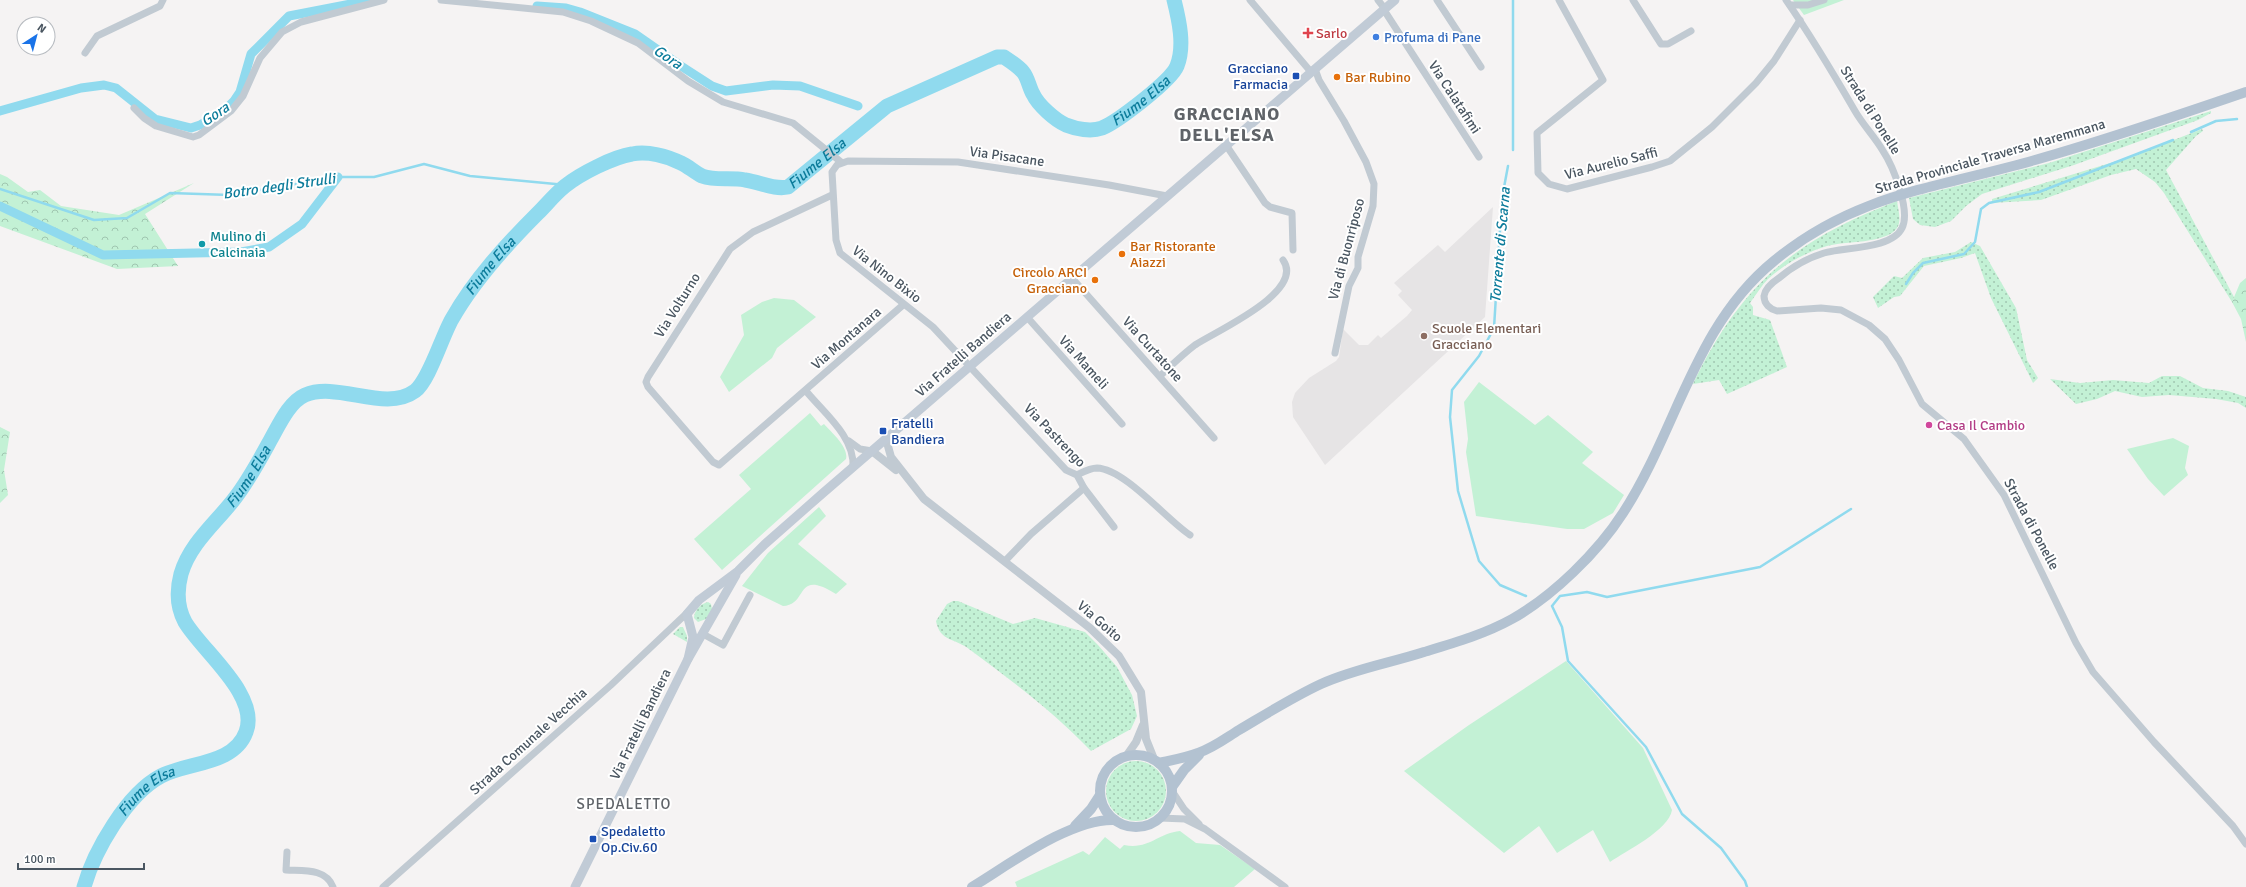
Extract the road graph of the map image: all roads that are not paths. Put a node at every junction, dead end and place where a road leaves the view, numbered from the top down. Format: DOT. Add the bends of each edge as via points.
graph roads {
  1 [pos="163,0"];
  2 [pos="384,0"];
  3 [pos="441,0"];
  4 [pos="1250,0"];
  5 [pos="1378,0"];
  6 [pos="1395,0"];
  7 [pos="1436,0"];
  8 [pos="1559,0"];
  9 [pos="1633,0"];
  10 [pos="1824,0"];
  11 [pos="1788,2"];
  12 [pos="1384,9"];
  13 [pos="1800,20"];
  14 [pos="1691,31"];
  15 [pos="85,53"];
  16 [pos="1481,68"];
  17 [pos="1313,71"];
  18 [pos="2246,92"];
  19 [pos="134,108"];
  20 [pos="1226,145"];
  21 [pos="1479,157"];
  22 [pos="841,162"];
  23 [pos="832,195"];
  24 [pos="1168,196"];
  25 [pos="1294,250"];
  26 [pos="1283,260"];
  27 [pos="1072,278"];
  28 [pos="903,305"];
  29 [pos="1027,317"];
  30 [pos="1336,353"];
  31 [pos="971,366"];
  32 [pos="1160,376"];
  33 [pos="806,391"];
  34 [pos="1122,424"];
  35 [pos="1214,438"];
  36 [pos="886,439"];
  37 [pos="847,440"];
  38 [pos="872,451"];
  39 [pos="718,465"];
  40 [pos="853,467"];
  41 [pos="904,475"];
  42 [pos="1077,475"];
  43 [pos="1084,488"];
  44 [pos="1114,527"];
  45 [pos="1190,535"];
  46 [pos="1005,561"];
  47 [pos="738,571"];
  48 [pos="750,595"];
  49 [pos="704,596"];
  50 [pos="718,606"];
  51 [pos="688,612"];
  52 [pos="690,624"];
  53 [pos="705,631"];
  54 [pos="688,659"];
  55 [pos="1144,722"];
  56 [pos="1202,752"];
  57 [pos="1127,755"];
  58 [pos="1157,761"];
  59 [pos="1172,789"];
  60 [pos="1100,795"];
  61 [pos="1160,818"];
  62 [pos="1114,820"];
  63 [pos="1073,827"];
  64 [pos="1205,829"];
  65 [pos="2246,844"];
  66 [pos="287,852"];
  67 [pos="333,887"];
  68 [pos="383,887"];
  69 [pos="575,887"];
  70 [pos="972,887"];
  71 [pos="1285,887"];
  1 -- 15 [label="street" via="160,6 97,36"];
  2 -- 19 [label="street" via="301,22 282,32 260,58 243,96 231,110 199,135 193,137 156,126"];
  3 -- 22 [label="street" via="563,12 591,21 638,43 718,100 790,121"];
  4 -- 17 [label="street, Via di Buonriposo"];
  5 -- 12 [label="street, Via Calatafimi"];
  6 -- 12 [label="main road, Via Fratelli Bandiera"];
  7 -- 16 [label="street"];
  8 -- 13 [label="street, Via Aurelio Saffi" via="1603,80 1536,134 1538,173 1549,184 1565,189 1657,166 1673,159 1756,83 1774,62"];
  9 -- 14 [label="street" via="1661,44 1668,44"];
  10 -- 11 [label="street" via="1808,5"];
  11 -- 13 [label="street, Strada di Ponelle"];
  12 -- 17 [label="main road, Via Fratelli Bandiera"];
  12 -- 21 [label="street, Via Calatafimi"];
  13 -- 65 [label="street, Strada di Ponelle" via="1856,113 1886,156 1898,184 1905,221 1900,232 1890,240 1830,251 1792,268 1767,289 1764,297 1766,304 1777,311 1821,308 1841,310 1869,325 1885,340 1899,360 1922,404 1964,439 2004,495 2076,643 2094,672 2158,746 2233,826"];
  17 -- 20 [label="main road, Via Fratelli Bandiera"];
  17 -- 30 [label="street, Via di Buonriposo" via="1346,124 1369,169 1374,188 1373,206 1358,257 1358,268 1349,286"];
  18 -- 56 [label="main road, Strada Provinciale Traversa Maremmana" via="2065,152 1907,192 1870,204 1834,220 1796,244 1766,267 1738,297 1705,346 1651,462 1625,511 1598,546 1547,594 1517,616 1480,633 1321,684"];
  20 -- 24 [label="main road, Via Fratelli Bandiera"];
  20 -- 25 [label="street" via="1265,203 1270,207 1292,213"];
  22 -- 23 [label="street, Via Nino Bixio" via="832,170"];
  22 -- 24 [label="street, Via Pisacane" via="958,162"];
  23 -- 28 [label="street, Via Nino Bixio" via="836,243 840,253"];
  23 -- 39 [label="street, Via Volturno" via="753,232 730,249 647,379 646,384 650,390"];
  24 -- 27 [label="main road, Via Fratelli Bandiera"];
  26 -- 32 [label="street" via="1287,266 1286,272 1280,285 1268,299 1244,318 1195,345"];
  27 -- 29 [label="main road, Via Fratelli Bandiera"];
  27 -- 32 [label="street, Via Curtatone"];
  28 -- 31 [label="street, Via Nino Bixio" via="928,323"];
  28 -- 33 [label="street, Via Montanara"];
  29 -- 31 [label="main road, Via Fratelli Bandiera"];
  29 -- 34 [label="street, Via Mameli"];
  31 -- 36 [label="main road, Via Fratelli Bandiera"];
  31 -- 42 [label="street, Via Pastrengo" via="1066,470"];
  32 -- 35 [label="street, Via Curtatone"];
  33 -- 37 [label="street"];
  33 -- 39 [label="street, Via Montanara"];
  36 -- 38 [label="main road, Via Fratelli Bandiera"];
  36 -- 41 [label="street, Via Goito" via="889,454"];
  37 -- 38 [label="street" via="860,449"];
  37 -- 40 [label="street" via="852,452"];
  38 -- 40 [label="main road, Via Fratelli Bandiera"];
  38 -- 41 [label="street, Via Goito"];
  40 -- 47 [label="main road, Via Fratelli Bandiera"];
  41 -- 46 [label="street, Via Goito" via="927,501"];
  42 -- 43 [label="street, Via Pastrengo"];
  42 -- 45 [label="street" via="1096,468 1111,473 1142,493"];
  43 -- 44 [label="street, Via Pastrengo"];
  43 -- 46 [label="street" via="1031,534"];
  46 -- 55 [label="street, Via Goito" via="1090,628 1116,652 1141,692"];
  47 -- 49 [label="main road, Via Fratelli Bandiera"];
  47 -- 50 [label="main road, Via Fratelli Bandiera"];
  48 -- 53 [label="street" via="723,645"];
  49 -- 50 [label="main road" via="714,600"];
  49 -- 51 [label="main road, Via Fratelli Bandiera"];
  50 -- 53 [label="main road, Via Fratelli Bandiera"];
  51 -- 52 [label="main road, Via Fratelli Bandiera"];
  51 -- 68 [label="street, Strada Comunale Vecchia" via="611,685"];
  52 -- 53 [label="main road"];
  52 -- 54 [label="main road, Via Fratelli Bandiera" via="693,637"];
  53 -- 54 [label="main road, Via Fratelli Bandiera"];
  54 -- 69 [label="main road, Via Fratelli Bandiera"];
  55 -- 57 [label="street, Via Goito"];
  55 -- 58 [label="street, Via Goito" via="1146,739"];
  56 -- 58 [label="main road, Strada Provinciale Traversa Maremmana" via="1180,759"];
  56 -- 59 [label="main road, Strada Provinciale Traversa Maremmana" via="1184,770"];
  57 -- 58 [label="main road" via="1145,755"];
  57 -- 60 [label="main road" via="1117,759 1103,774"];
  58 -- 59 [label="main road" via="1168,774"];
  59 -- 61 [label="main road" via="1170,804"];
  59 -- 64 [label="street" via="1184,809"];
  60 -- 62 [label="main road" via="1105,809"];
  60 -- 63 [label="main road" via="1091,809"];
  61 -- 62 [label="main road" via="1138,827 1126,826"];
  61 -- 64 [label="street" via="1184,819"];
  62 -- 63 [label="main road" via="1101,820"];
  63 -- 70 [label="main road"];
  64 -- 71 [label="street"];
  66 -- 67 [label="street" via="286,870 318,872 328,878"];
}
